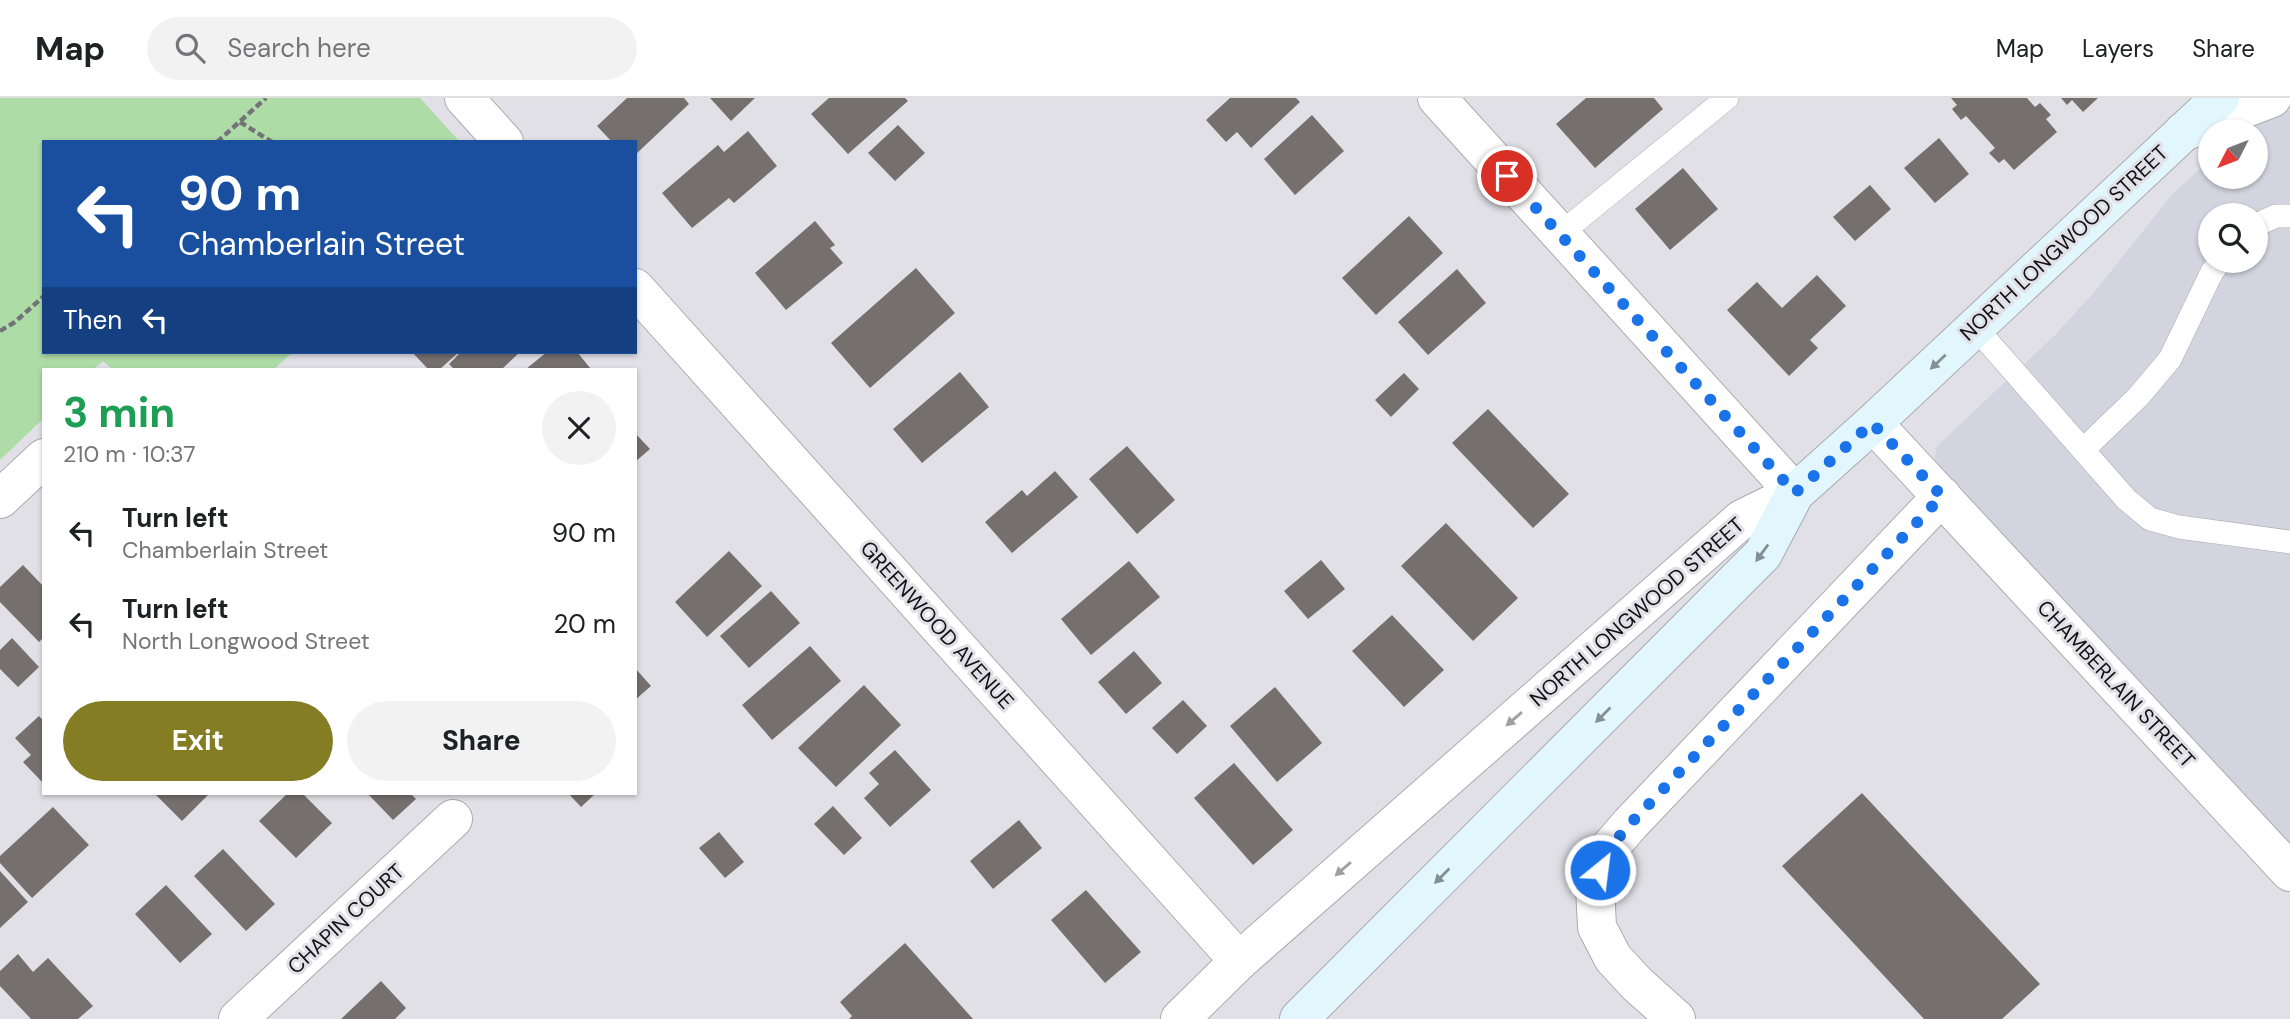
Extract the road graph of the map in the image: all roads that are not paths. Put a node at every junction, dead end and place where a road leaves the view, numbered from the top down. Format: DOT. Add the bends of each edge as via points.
graph roads {
  1 [pos="464,98"];
  2 [pos="1437,98"];
  3 [pos="1727,98"];
  4 [pos="2220,98"];
  5 [pos="2272,98"];
  6 [pos="2183,132"];
  7 [pos="502,140"];
  8 [pos="2290,216"];
  9 [pos="2268,220"];
  10 [pos="1560,234"];
  11 [pos="2212,273"];
  12 [pos="637,291"];
  13 [pos="1975,327"];
  14 [pos="1872,423"];
  15 [pos="2083,450"];
  16 [pos="42,460"];
  17 [pos="1795,493"];
  18 [pos="1942,496"];
  19 [pos="0,499"];
  20 [pos="2290,542"];
  21 [pos="453,819"];
  22 [pos="2290,873"];
  23 [pos="1239,961"];
  24 [pos="238,1019"];
  25 [pos="1180,1019"];
  26 [pos="1299,1019"];
  27 [pos="1676,1019"];
  1 -- 7 [label="street"];
  2 -- 10 [label="street"];
  3 -- 10 [label="lane"];
  4 -- 6 [label="main road, NORTH LONGWOOD STREET"];
  5 -- 6 [label="street"];
  6 -- 13 [label="main road, NORTH LONGWOOD STREET"];
  8 -- 9 [label="lane"];
  10 -- 17 [label="street"];
  11 -- 15 [label="lane" via="2170,359"];
  12 -- 23 [label="street, GREENWOOD AVENUE"];
  13 -- 14 [label="main road, NORTH LONGWOOD STREET, one-way"];
  13 -- 15 [label="lane"];
  14 -- 17 [label="main road, NORTH LONGWOOD STREET"];
  14 -- 18 [label="street, CHAMBERLAIN STREET"];
  15 -- 20 [label="lane" via="2150,519"];
  16 -- 19 [label="street"];
  17 -- 23 [label="street, NORTH LONGWOOD STREET, one-way" via="1742,519"];
  17 -- 26 [label="main road, one-way" via="1763,554"];
  18 -- 22 [label="street, CHAMBERLAIN STREET"];
  18 -- 27 [label="street" via="1605,853 1595,887 1597,927 1613,958"];
  21 -- 24 [label="street, CHAPIN COURT"];
  23 -- 25 [label="street, NORTH LONGWOOD STREET"];
}
